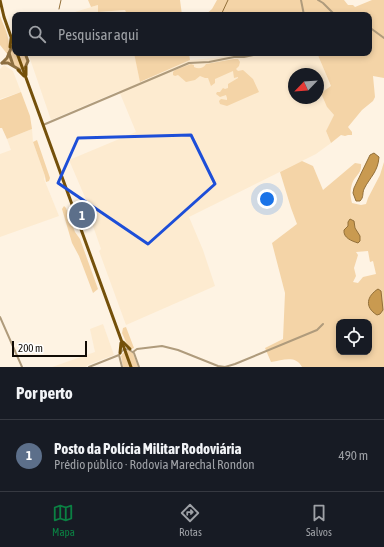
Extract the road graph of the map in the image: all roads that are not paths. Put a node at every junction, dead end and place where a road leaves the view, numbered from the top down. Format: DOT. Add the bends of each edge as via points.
graph roads {
  1 [pos="0,0"];
  2 [pos="301,0"];
  3 [pos="318,0"];
  4 [pos="1,9"];
  5 [pos="303,12"];
  6 [pos="332,12"];
  7 [pos="372,28"];
  8 [pos="10,36"];
  9 [pos="384,38"];
  10 [pos="12,40"];
  11 [pos="10,47"];
  12 [pos="9,53"];
  13 [pos="18,56"];
  14 [pos="27,56"];
  15 [pos="249,56"];
  16 [pos="1,64"];
  17 [pos="14,66"];
  18 [pos="24,68"];
  19 [pos="18,70"];
  20 [pos="26,78"];
  21 [pos="43,125"];
  22 [pos="0,317"];
  23 [pos="323,324"];
  24 [pos="121,341"];
  25 [pos="124,350"];
  26 [pos="131,350"];
  27 [pos="119,354"];
  28 [pos="22,367"];
  29 [pos="89,367"];
  30 [pos="122,367"];
  31 [pos="131,367"];
  32 [pos="139,367"];
  1 -- 4 [label="main road"];
  2 -- 5 [label="street"];
  3 -- 6 [label="street"];
  4 -- 8 [label="main road"];
  7 -- 9 [label="street"];
  8 -- 10 [label="main road"];
  8 -- 11 [label="main road"];
  11 -- 12 [label="main road"];
  12 -- 16 [label="main road"];
  12 -- 17 [label="main road"];
  13 -- 18 [label="main road"];
  14 -- 18 [label="main road" via="28,61"];
  15 -- 21 [label="street" via="185,64"];
  16 -- 17 [label="main road"];
  17 -- 19 [label="main road"];
  18 -- 19 [label="main road"];
  18 -- 20 [label="main road"];
  19 -- 20 [label="main road"];
  20 -- 21 [label="main road"];
  21 -- 24 [label="main road"];
  22 -- 28 [label="street"];
  23 -- 26 [label="street" via="317,330 224,367 162,346"];
  24 -- 25 [label="main road"];
  24 -- 26 [label="main road"];
  24 -- 27 [label="main road"];
  25 -- 26 [label="street"];
  25 -- 27 [label="street"];
  25 -- 31 [label="main road"];
  26 -- 32 [label="street"];
  27 -- 29 [label="street"];
  27 -- 30 [label="street"];
}
